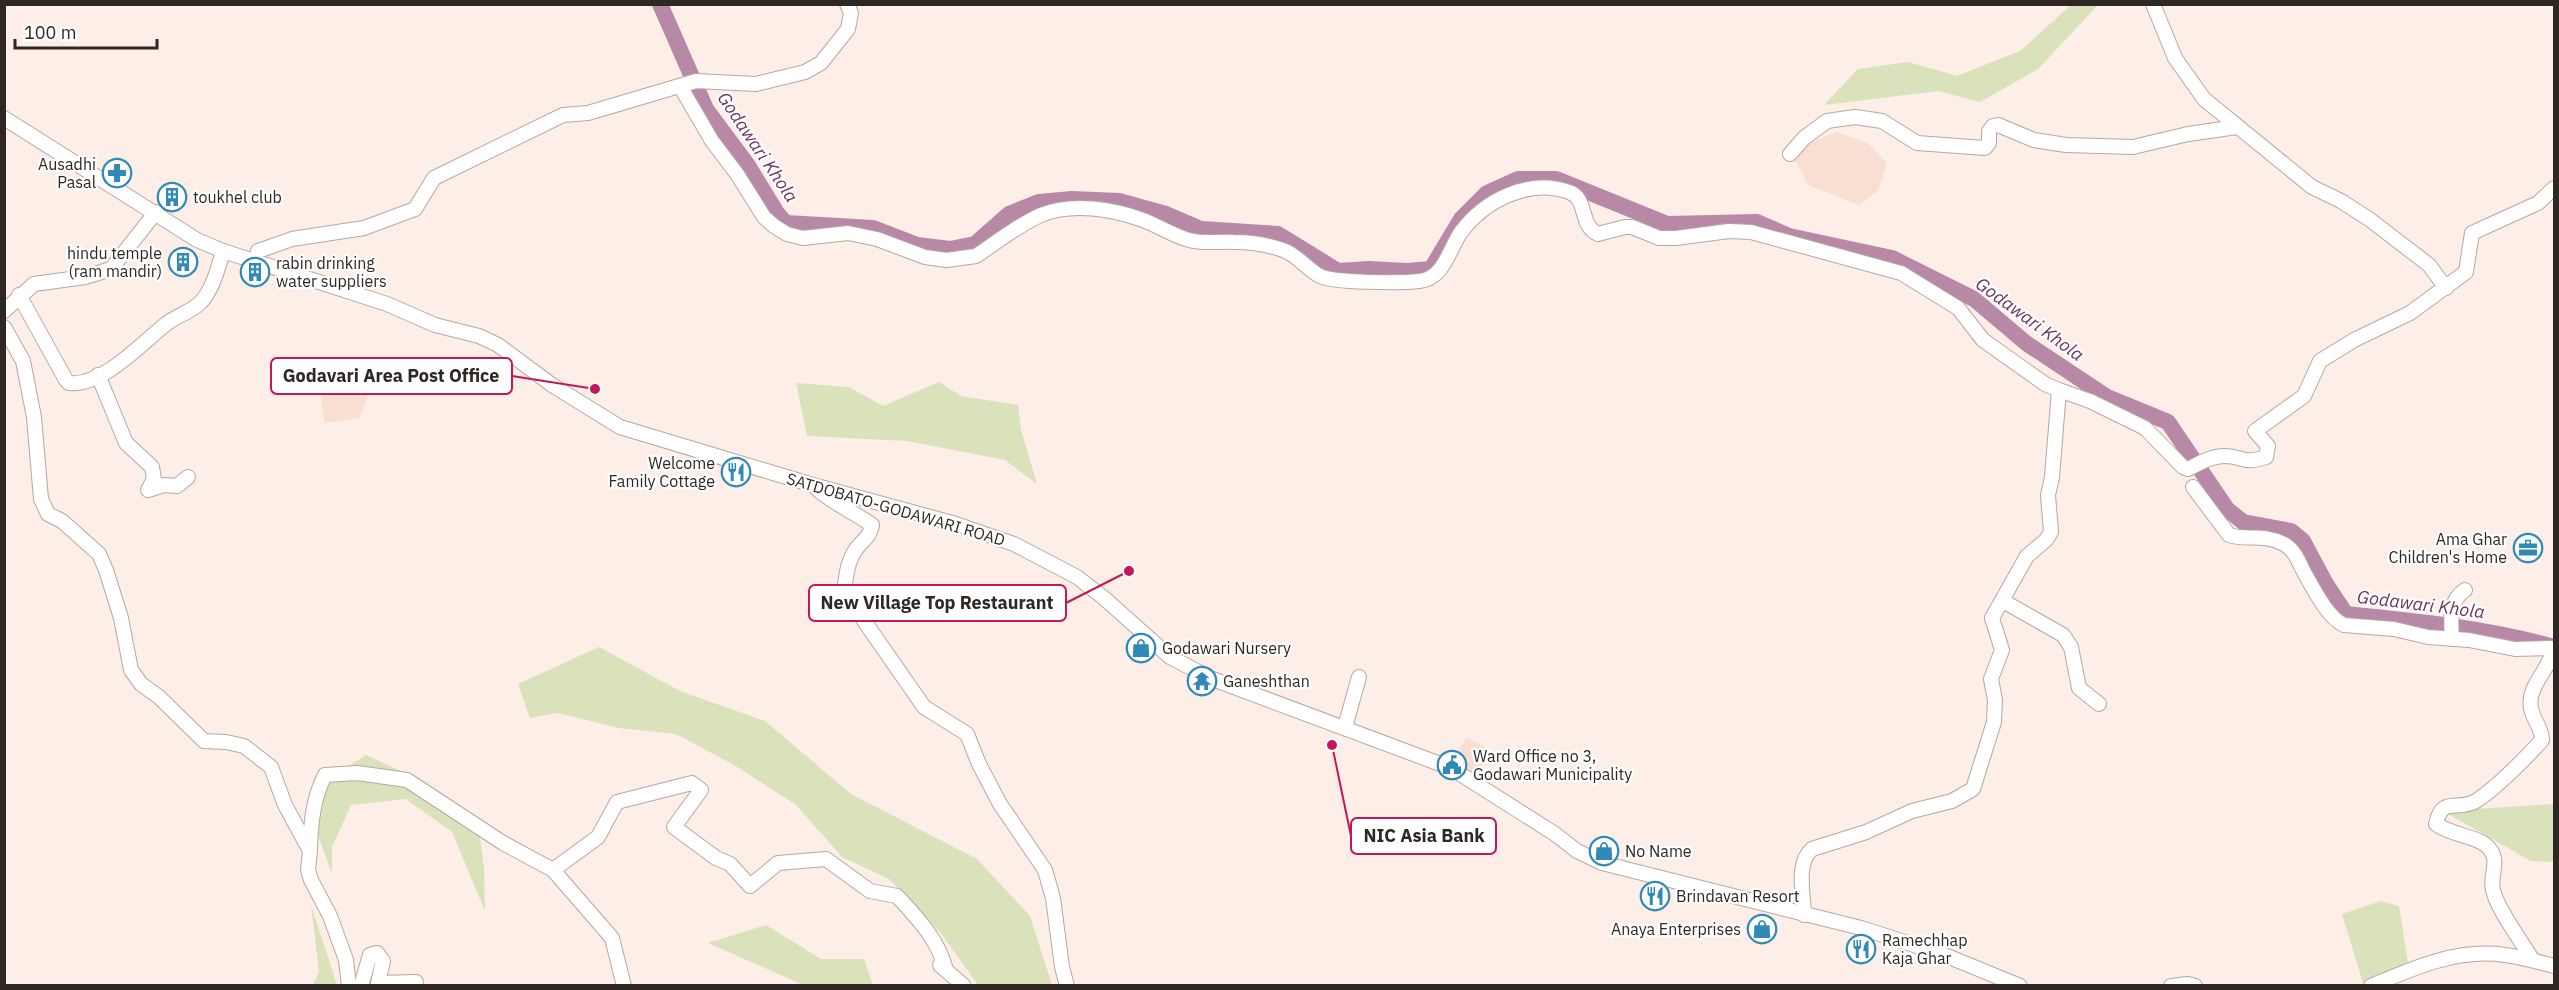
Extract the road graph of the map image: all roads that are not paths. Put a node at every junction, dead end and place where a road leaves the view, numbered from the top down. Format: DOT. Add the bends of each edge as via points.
graph roads {
  1 [pos="847,4"];
  2 [pos="2153,4"];
  3 [pos="680,86"];
  4 [pos="4,118"];
  5 [pos="2237,127"];
  6 [pos="1790,154"];
  7 [pos="2554,188"];
  8 [pos="156,212"];
  9 [pos="223,251"];
  10 [pos="256,261"];
  11 [pos="2446,288"];
  12 [pos="20,295"];
  13 [pos="4,311"];
  14 [pos="4,327"];
  15 [pos="99,375"];
  16 [pos="2059,390"];
  17 [pos="188,477"];
  18 [pos="813,485"];
  19 [pos="2193,487"];
  20 [pos="2465,590"];
  21 [pos="2003,601"];
  22 [pos="2452,639"];
  23 [pos="2554,651"];
  24 [pos="2554,658"];
  25 [pos="1359,677"];
  26 [pos="2099,704"];
  27 [pos="1345,727"];
  28 [pos="310,851"];
  29 [pos="553,870"];
  30 [pos="1804,915"];
  31 [pos="2532,959"];
  32 [pos="2554,966"];
  33 [pos="416,982"];
  34 [pos="349,986"];
  35 [pos="361,986"];
  36 [pos="624,986"];
  37 [pos="964,986"];
  38 [pos="1067,986"];
  39 [pos="2020,986"];
  40 [pos="2171,986"];
  41 [pos="2195,986"];
  42 [pos="2371,986"];
  1 -- 3 [label="street" via="851,13 848,29 821,63 805,72 756,84 696,81"];
  2 -- 5 [label="street" via="2175,58 2194,86"];
  3 -- 10 [label="street" via="588,113 563,115 434,178 415,209 364,228 292,239 258,251"];
  3 -- 16 [label="street" via="764,217 787,234 803,238 848,233 878,239 925,257 965,259 1041,215 1070,209 1111,210 1145,220 1188,240 1283,250 1329,280 1420,281 1438,273 1462,232 1489,206 1509,194 1543,187 1574,195 1587,225 1598,234 1625,227 1659,238 1751,232 1901,273 1958,308 1983,340"];
  4 -- 8 [label="street, SATDOBATO-GODAWARI ROAD"];
  5 -- 6 [label="street" via="2133,147 2066,145 1998,125 1989,132 1985,148 1917,143 1882,121 1855,117 1827,121"];
  5 -- 11 [label="street" via="2312,187 2369,219 2429,265"];
  7 -- 11 [label="street" via="2538,203 2472,233 2466,272"];
  8 -- 9 [label="street, SATDOBATO-GODAWARI ROAD" via="197,240"];
  8 -- 12 [label="street" via="111,269 34,284"];
  9 -- 10 [label="street, SATDOBATO-GODAWARI ROAD"];
  9 -- 15 [label="street" via="210,289 200,304"];
  10 -- 18 [label="street, SATDOBATO-GODAWARI ROAD" via="387,304 435,325 489,340 620,427"];
  11 -- 16 [label="street" via="2410,313 2320,361 2304,396 2255,431 2268,446 2266,457 2250,463 2227,456 2214,457 2188,469 2145,428"];
  12 -- 13 [label="street"];
  12 -- 15 [label="street" via="69,383"];
  14 -- 28 [label="street" via="23,361 34,417 41,499 48,514 62,521 99,554 121,618 131,670 141,684 204,741 244,746 271,767"];
  15 -- 17 [label="street" via="126,443 152,467 154,479 148,490 177,486"];
  16 -- 21 [label="street" via="2048,495 2051,532 2027,556"];
  18 -- 27 [label="street, SATDOBATO-GODAWARI ROAD" via="1014,544 1077,578 1170,657 1210,678"];
  18 -- 38 [label="street" via="831,501 872,525 871,534 856,550 847,568 844,592 924,707 967,734 999,804 1044,870 1053,898"];
  19 -- 22 [label="street" via="2229,535 2259,536 2290,549 2323,605 2338,622"];
  20 -- 22 [label="street" via="2456,596 2450,616"];
  21 -- 26 [label="street" via="2063,635 2071,647 2079,688"];
  21 -- 30 [label="street" via="1992,618 2002,650 1991,679 1994,722 1973,789 1952,801 1912,811 1866,832 1812,849 1802,872"];
  22 -- 23 [label="street"];
  24 -- 31 [label="street" via="2536,681 2530,708 2542,731 2542,740 2524,761 2474,802 2444,806 2436,824 2491,850 2495,863 2493,892"];
  25 -- 27 [label="street"];
  27 -- 30 [label="street, SATDOBATO-GODAWARI ROAD" via="1451,768 1594,859"];
  28 -- 29 [label="street" via="315,801 325,775 357,773 407,780 503,843"];
  28 -- 34 [label="street" via="310,880 330,916 346,960"];
  29 -- 36 [label="street" via="612,938"];
  29 -- 37 [label="street" via="598,837 617,802 692,783 701,790 674,827 730,864 750,886 778,863 826,859 870,891 897,896 934,939 941,954 941,966"];
  30 -- 39 [label="street, SATDOBATO-GODAWARI ROAD" via="1875,932"];
  31 -- 32 [label="street"];
  31 -- 42 [label="street" via="2503,954 2454,957"];
  33 -- 35 [label="street" via="378,984 383,961 377,953 370,955"];
  40 -- 41 [label="street"];
}
